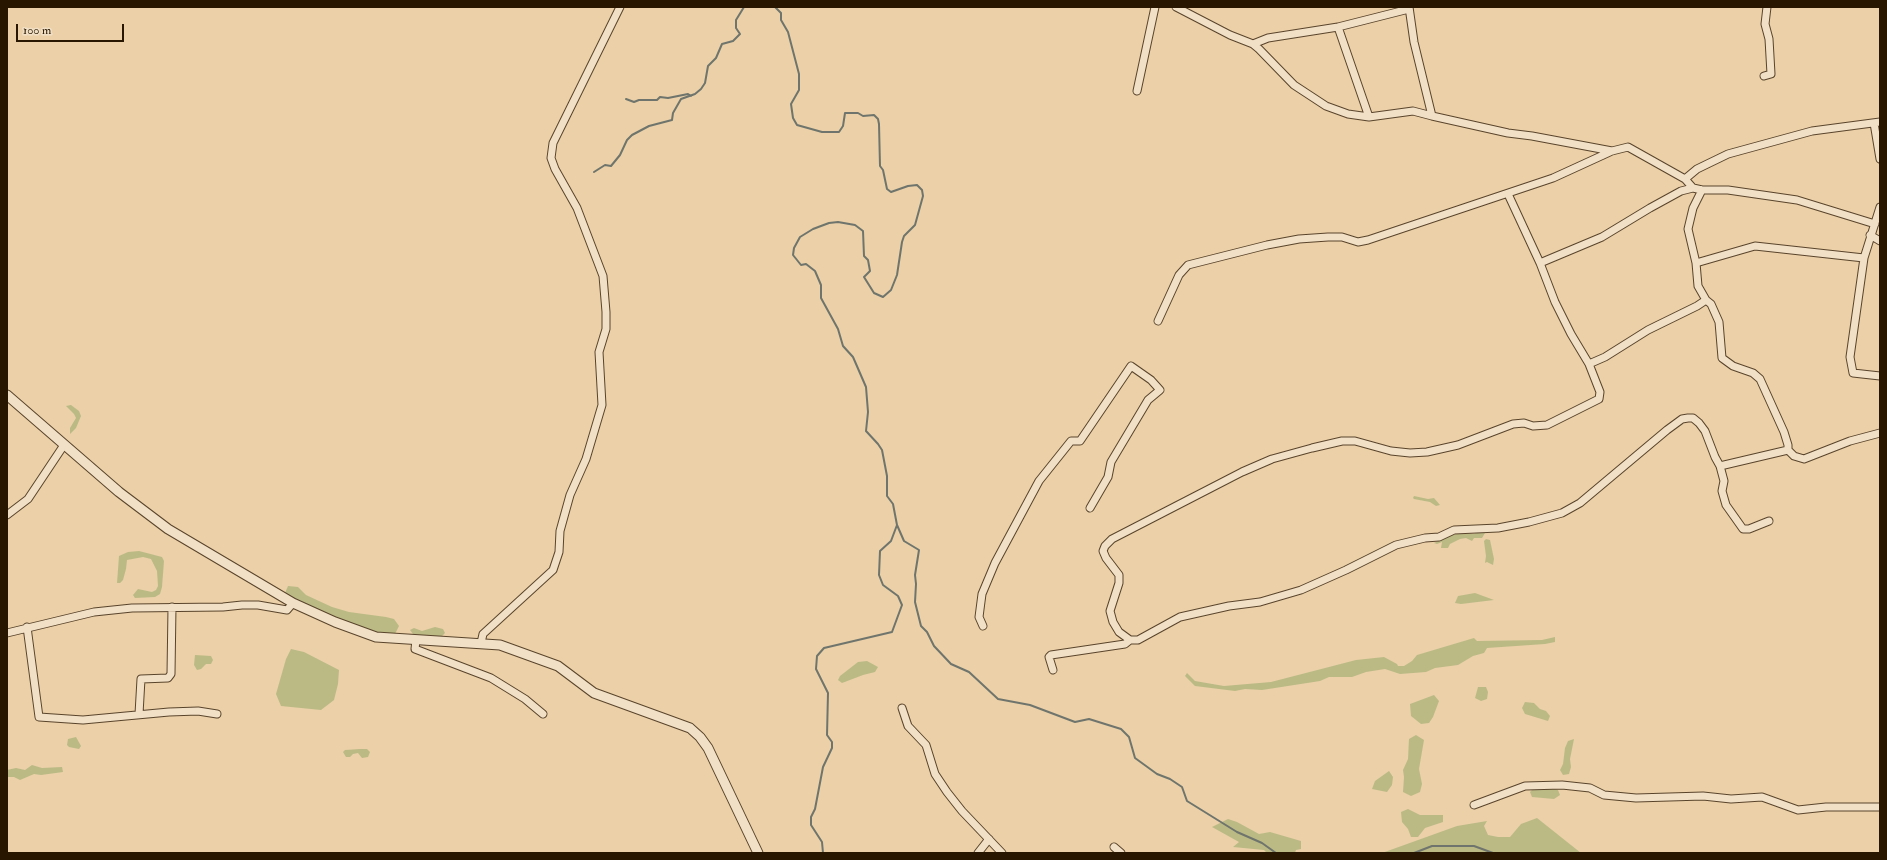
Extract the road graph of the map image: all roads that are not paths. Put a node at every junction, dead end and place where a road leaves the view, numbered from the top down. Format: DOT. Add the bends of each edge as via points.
graph roads {
  1 [pos="620,7"];
  2 [pos="1155,7"];
  3 [pos="1176,7"];
  4 [pos="1767,7"];
  5 [pos="1409,8"];
  6 [pos="1338,27"];
  7 [pos="1252,44"];
  8 [pos="1764,76"];
  9 [pos="1137,91"];
  10 [pos="1432,116"];
  11 [pos="1369,117"];
  12 [pos="1877,122"];
  13 [pos="1612,151"];
  14 [pos="1880,159"];
  15 [pos="1685,179"];
  16 [pos="1693,188"];
  17 [pos="1702,190"];
  18 [pos="1508,194"];
  19 [pos="1880,207"];
  20 [pos="1875,224"];
  21 [pos="1870,235"];
  22 [pos="1880,241"];
  23 [pos="1864,258"];
  24 [pos="1540,263"];
  25 [pos="1696,263"];
  26 [pos="1706,300"];
  27 [pos="1158,321"];
  28 [pos="1589,364"];
  29 [pos="1880,376"];
  30 [pos="7,395"];
  31 [pos="1880,433"];
  32 [pos="64,445"];
  33 [pos="1788,450"];
  34 [pos="1720,466"];
  35 [pos="1090,508"];
  36 [pos="7,515"];
  37 [pos="1769,521"];
  38 [pos="293,603"];
  39 [pos="172,607"];
  40 [pos="983,626"];
  41 [pos="27,627"];
  42 [pos="7,633"];
  43 [pos="416,640"];
  44 [pos="1130,640"];
  45 [pos="481,643"];
  46 [pos="1053,670"];
  47 [pos="902,708"];
  48 [pos="139,714"];
  49 [pos="217,714"];
  50 [pos="543,714"];
  51 [pos="1474,805"];
  52 [pos="1880,807"];
  53 [pos="989,839"];
  54 [pos="1114,847"];
  55 [pos="758,853"];
  56 [pos="978,853"];
  57 [pos="1002,853"];
  58 [pos="1121,853"];
  1 -- 45 [label="street" via="553,143 551,158 577,208 603,276 606,329 599,352 602,406 586,459 570,495 560,531 560,552 553,570 483,634"];
  2 -- 9 [label="street"];
  3 -- 7 [label="street"];
  4 -- 8 [label="street" via="1765,24 1771,74"];
  5 -- 6 [label="street"];
  5 -- 10 [label="street" via="1414,42"];
  6 -- 7 [label="street" via="1268,38"];
  6 -- 11 [label="street"];
  7 -- 11 [label="street" via="1284,76 1326,106 1348,114"];
  10 -- 11 [label="street" via="1413,111"];
  10 -- 13 [label="street" via="1508,133"];
  12 -- 14 [label="street"];
  12 -- 15 [label="street" via="1812,131 1728,154 1697,169"];
  13 -- 15 [label="street" via="1628,147"];
  13 -- 18 [label="street" via="1553,178"];
  15 -- 16 [label="street"];
  16 -- 17 [label="street"];
  16 -- 24 [label="street" via="1681,191 1602,237"];
  17 -- 20 [label="street" via="1728,190 1797,200"];
  17 -- 25 [label="street" via="1693,208 1688,229"];
  18 -- 24 [label="street"];
  18 -- 27 [label="street" via="1368,240 1358,242 1342,237 1300,239 1188,265 1179,275"];
  19 -- 20 [label="street"];
  20 -- 21 [label="street"];
  21 -- 22 [label="street"];
  21 -- 23 [label="street"];
  23 -- 25 [label="street" via="1755,246"];
  23 -- 29 [label="street" via="1850,357 1853,373"];
  24 -- 28 [label="street" via="1555,302"];
  25 -- 26 [label="street" via="1698,286"];
  26 -- 28 [label="street"];
  26 -- 33 [label="street" via="1711,304 1719,322 1722,358 1760,379 1784,432"];
  28 -- 44 [label="street" via="1600,392 1599,399 1547,425 1533,426 1524,422 1512,424 1458,446 1427,452 1391,451 1355,441 1342,441 1312,448 1272,459 1242,472 1112,539 1103,551 1119,575 1110,611 1119,632"];
  30 -- 32 [label="street"];
  31 -- 33 [label="street" via="1850,441 1804,459 1794,456"];
  32 -- 36 [label="street" via="28,499"];
  32 -- 38 [label="street" via="119,492 168,529"];
  33 -- 34 [label="street"];
  34 -- 37 [label="street" via="1726,505 1743,529"];
  34 -- 44 [label="street" via="1706,431 1699,422 1693,418 1682,419 1580,503 1562,513 1498,528 1454,530 1439,537 1396,545 1302,590 1260,602 1180,617 1138,640"];
  35 -- 40 [label="street" via="1108,477 1111,462 1148,400 1160,390 1131,366 1080,441 1071,441 1036,488 995,563 982,594 979,617"];
  38 -- 39 [label="street" via="286,610 258,605"];
  38 -- 43 [label="street" via="376,637"];
  39 -- 41 [label="street" via="94,612"];
  39 -- 48 [label="street" via="171,674 168,678 141,679"];
  41 -- 42 [label="street"];
  41 -- 48 [label="street" via="39,717 83,720"];
  43 -- 45 [label="street"];
  43 -- 50 [label="street" via="415,649 491,678 525,699"];
  44 -- 46 [label="street" via="1125,644 1052,655 1049,657"];
  45 -- 55 [label="street" via="500,645 558,666 594,693 690,728 708,748"];
  47 -- 53 [label="street" via="908,726 926,745 935,774 962,811"];
  48 -- 49 [label="street"];
  51 -- 52 [label="street" via="1525,786 1562,785 1590,788 1604,795 1636,798 1762,797 1798,810"];
  53 -- 56 [label="street"];
  53 -- 57 [label="street"];
  54 -- 58 [label="street"];
}
